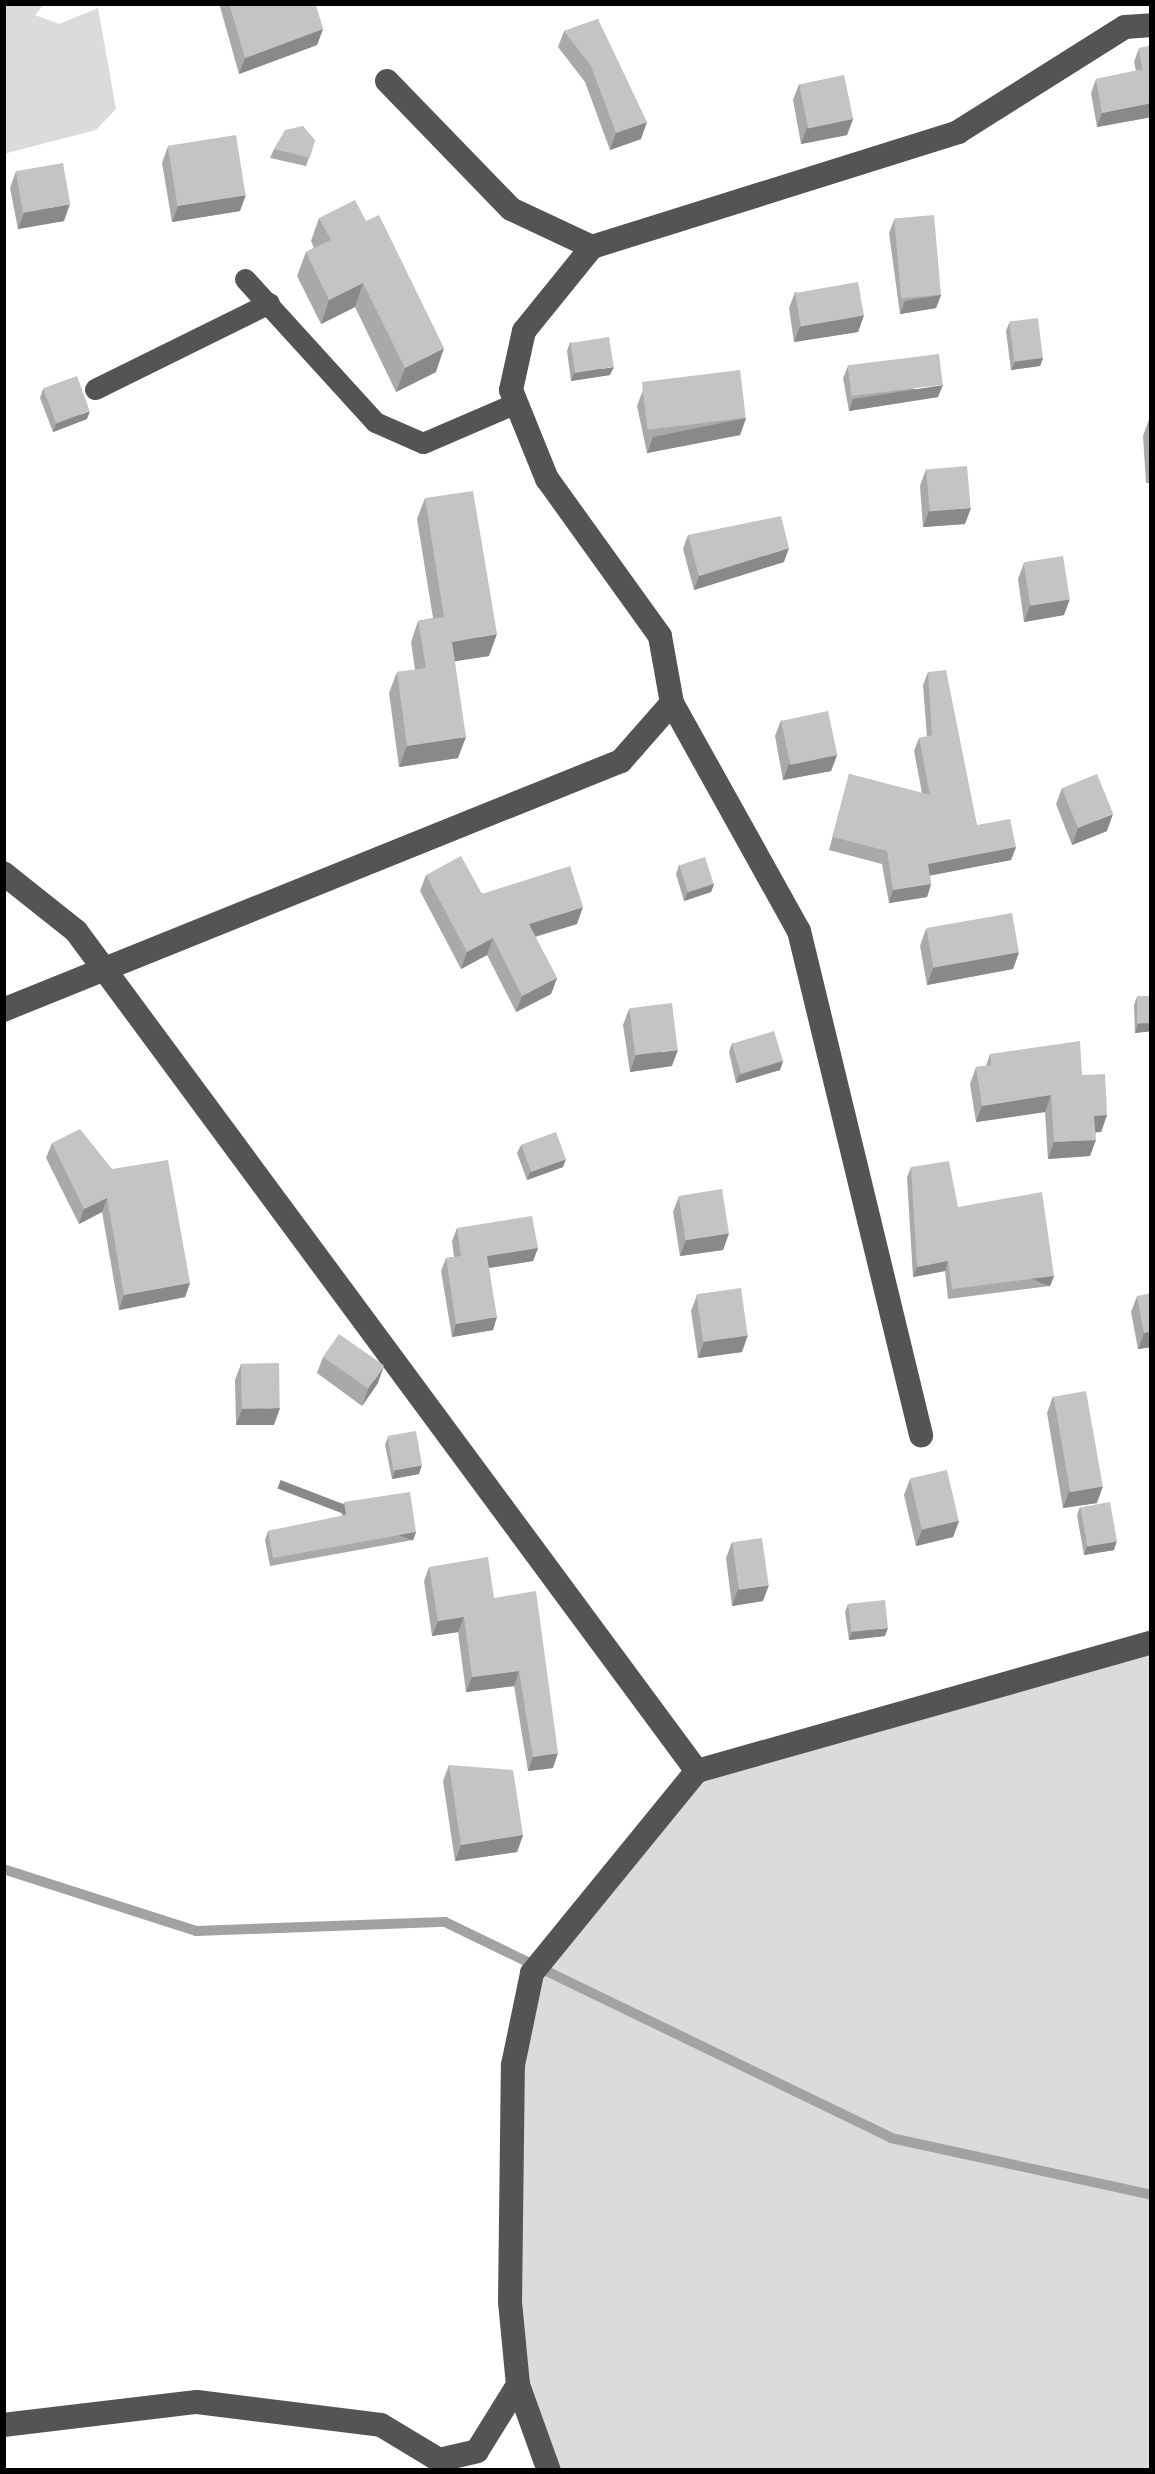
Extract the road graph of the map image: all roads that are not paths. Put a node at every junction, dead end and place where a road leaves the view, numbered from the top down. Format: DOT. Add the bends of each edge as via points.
graph roads {
  1 [pos="1152,25"];
  2 [pos="387,81"];
  3 [pos="592,247"];
  4 [pos="244,279"];
  5 [pos="269,303"];
  6 [pos="95,389"];
  7 [pos="516,403"];
  8 [pos="672,703"];
  9 [pos="3,873"];
  10 [pos="105,971"];
  11 [pos="3,1010"];
  12 [pos="921,1435"];
  13 [pos="1152,1642"];
  14 [pos="697,1771"];
  15 [pos="518,2385"];
  16 [pos="3,2426"];
  17 [pos="455,2464"];
  18 [pos="549,2471"];
  1 -- 3 [label="street" via="1125,27 958,132"];
  2 -- 3 [label="street" via="512,209"];
  3 -- 7 [label="street" via="524,331"];
  4 -- 5 [label="lane"];
  5 -- 6 [label="lane"];
  5 -- 7 [label="lane" via="375,422 423,443"];
  7 -- 8 [label="street" via="547,479 660,636"];
  8 -- 10 [label="street" via="621,761"];
  8 -- 12 [label="street" via="800,931"];
  9 -- 10 [label="street" via="58,910"];
  10 -- 11 [label="street"];
  10 -- 14 [label="street"];
  13 -- 14 [label="street"];
  14 -- 15 [label="street" via="532,1973 513,2065"];
  15 -- 17 [label="street" via="477,2451"];
  15 -- 18 [label="street"];
  16 -- 17 [label="street" via="197,2402 381,2425"];
}
